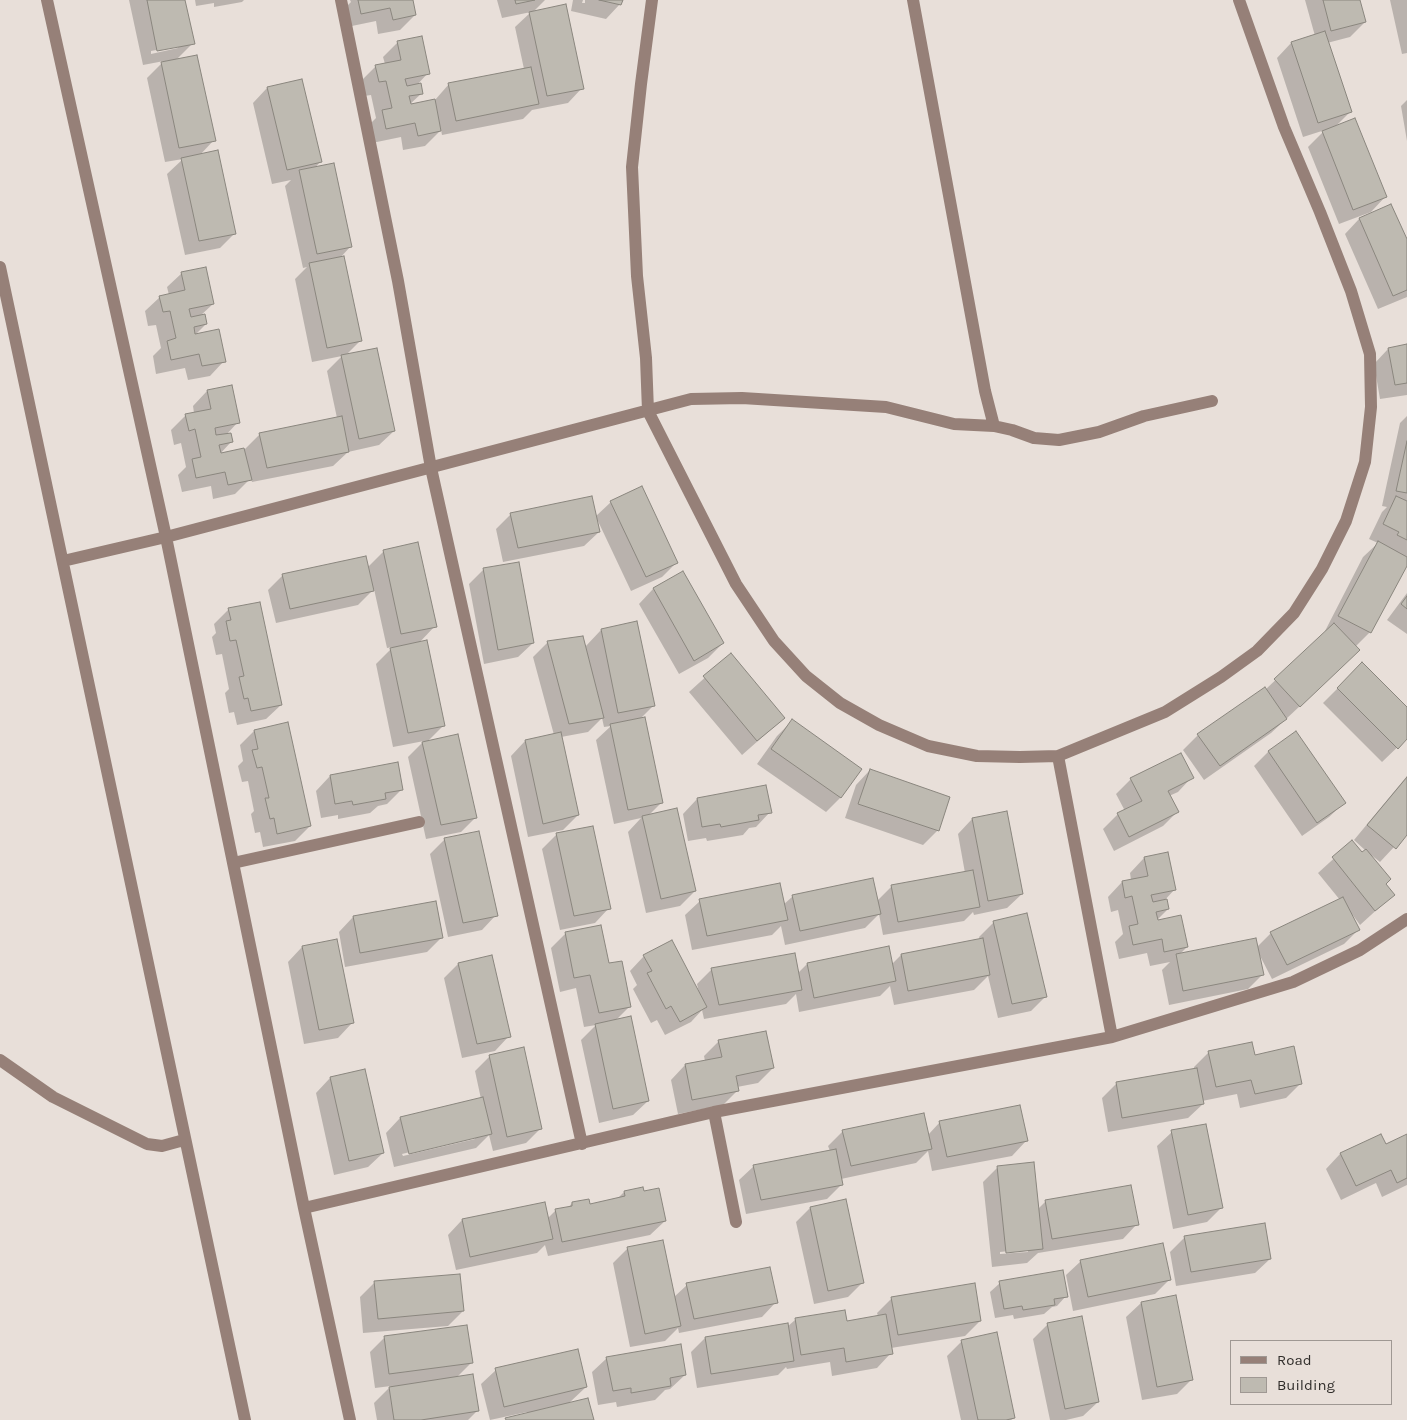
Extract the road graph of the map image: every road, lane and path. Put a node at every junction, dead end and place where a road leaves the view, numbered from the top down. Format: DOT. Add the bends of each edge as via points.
graph roads {
  1 [pos="47,0"];
  2 [pos="341,0"];
  3 [pos="652,0"];
  4 [pos="912,0"];
  5 [pos="1238,0"];
  6 [pos="0,267"];
  7 [pos="1212,401"];
  8 [pos="648,411"];
  9 [pos="994,426"];
  10 [pos="431,468"];
  11 [pos="166,537"];
  12 [pos="63,561"];
  13 [pos="1058,756"];
  14 [pos="419,822"];
  15 [pos="233,863"];
  16 [pos="1407,919"];
  17 [pos="1112,1037"];
  18 [pos="0,1060"];
  19 [pos="714,1112"];
  20 [pos="184,1140"];
  21 [pos="582,1144"];
  22 [pos="304,1208"];
  23 [pos="736,1222"];
  24 [pos="245,1420"];
  25 [pos="350,1420"];
  1 -- 11 [label="street"];
  2 -- 10 [label="street" via="398,281"];
  3 -- 8 [label="street" via="632,167"];
  4 -- 9 [label="street"];
  5 -- 13 [label="street" via="1284,127 1350,291 1370,354 1365,462 1346,521 1322,569 1294,613 1257,651 1165,712"];
  6 -- 12 [label="street"];
  7 -- 9 [label="street" via="1059,440 1034,438"];
  8 -- 9 [label="street" via="690,399 742,398 886,407 954,424"];
  8 -- 10 [label="street"];
  8 -- 13 [label="street" via="736,584 774,641 806,676 840,703 879,726 928,746 977,756"];
  10 -- 11 [label="street"];
  10 -- 21 [label="street"];
  11 -- 12 [label="street"];
  11 -- 15 [label="street"];
  12 -- 20 [label="street"];
  13 -- 17 [label="street"];
  14 -- 15 [label="street"];
  15 -- 22 [label="street"];
  16 -- 17 [label="street" via="1360,950 1293,982"];
  17 -- 19 [label="street"];
  18 -- 20 [label="street" via="53,1097 147,1144 162,1146"];
  19 -- 21 [label="street"];
  19 -- 23 [label="street"];
  20 -- 24 [label="street"];
  21 -- 22 [label="street"];
  22 -- 25 [label="street"];
}
